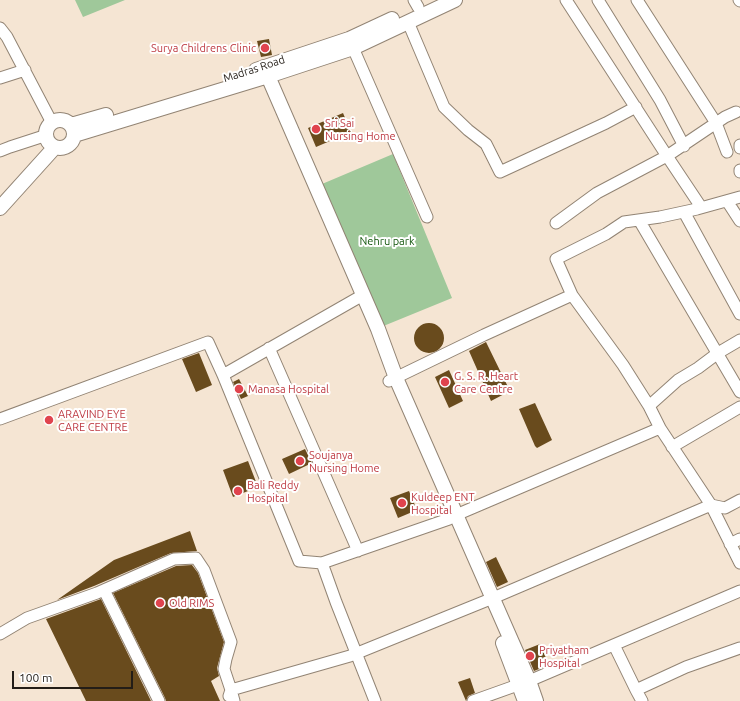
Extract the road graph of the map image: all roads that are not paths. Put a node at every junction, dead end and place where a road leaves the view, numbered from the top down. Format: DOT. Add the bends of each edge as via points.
graph roads {
  1 [pos="432,0"];
  2 [pos="455,0"];
  3 [pos="566,0"];
  4 [pos="598,0"];
  5 [pos="637,0"];
  6 [pos="416,3"];
  7 [pos="408,22"];
  8 [pos="0,28"];
  9 [pos="351,43"];
  10 [pos="25,70"];
  11 [pos="263,73"];
  12 [pos="0,78"];
  13 [pos="636,108"];
  14 [pos="739,114"];
  15 [pos="50,119"];
  16 [pos="716,123"];
  17 [pos="73,130"];
  18 [pos="50,141"];
  19 [pos="684,146"];
  20 [pos="0,151"];
  21 [pos="727,152"];
  22 [pos="668,156"];
  23 [pos="0,194"];
  24 [pos="740,197"];
  25 [pos="727,201"];
  26 [pos="0,208"];
  27 [pos="701,208"];
  28 [pos="684,212"];
  29 [pos="427,217"];
  30 [pos="639,220"];
  31 [pos="740,221"];
  32 [pos="556,223"];
  33 [pos="572,295"];
  34 [pos="360,297"];
  35 [pos="740,314"];
  36 [pos="740,340"];
  37 [pos="269,348"];
  38 [pos="718,353"];
  39 [pos="223,375"];
  40 [pos="393,379"];
  41 [pos="740,392"];
  42 [pos="649,406"];
  43 [pos="740,407"];
  44 [pos="0,419"];
  45 [pos="660,428"];
  46 [pos="672,447"];
  47 [pos="740,500"];
  48 [pos="710,505"];
  49 [pos="453,517"];
  50 [pos="735,541"];
  51 [pos="358,551"];
  52 [pos="322,563"];
  53 [pos="740,563"];
  54 [pos="104,590"];
  55 [pos="740,591"];
  56 [pos="490,600"];
  57 [pos="0,634"];
  58 [pos="614,645"];
  59 [pos="740,648"];
  60 [pos="357,653"];
  61 [pos="524,682"];
  62 [pos="636,690"];
  63 [pos="230,695"];
  64 [pos="160,701"];
  65 [pos="234,701"];
  66 [pos="375,701"];
  67 [pos="473,701"];
  68 [pos="525,701"];
  69 [pos="536,701"];
  70 [pos="642,701"];
  1 -- 6 [label="main road, Madras Road"];
  2 -- 7 [label="main road"];
  3 -- 13 [label="street"];
  4 -- 19 [label="street" via="660,100"];
  5 -- 16 [label="street"];
  6 -- 9 [label="main road, Madras Road"];
  7 -- 9 [label="main road"];
  7 -- 13 [label="street" via="444,107 486,144 500,172"];
  8 -- 10 [label="street"];
  9 -- 11 [label="main road, Madras Road"];
  9 -- 29 [label="street"];
  10 -- 12 [label="street"];
  10 -- 15 [label="street"];
  11 -- 17 [label="main road, Madras Road"];
  11 -- 34 [label="main road"];
  13 -- 22 [label="street"];
  14 -- 16 [label="street" via="724,117"];
  16 -- 19 [label="street"];
  16 -- 21 [label="street"];
  17 -- 18 [label="main road" via="72,142 64,147"];
  17 -- 18 [label="main road" via="64,120 54,121 48,128"];
  18 -- 20 [label="street"];
  18 -- 23 [label="main road"];
  18 -- 26 [label="main road"];
  19 -- 22 [label="street"];
  22 -- 27 [label="street"];
  22 -- 32 [label="street" via="597,192"];
  24 -- 25 [label="street"];
  25 -- 27 [label="street"];
  25 -- 31 [label="street"];
  27 -- 28 [label="street"];
  28 -- 30 [label="street"];
  28 -- 35 [label="street"];
  30 -- 33 [label="street" via="624,222 556,259"];
  30 -- 38 [label="street"];
  33 -- 40 [label="street"];
  33 -- 42 [label="street" via="623,365"];
  34 -- 37 [label="street"];
  34 -- 40 [label="main road" via="378,329"];
  36 -- 38 [label="street"];
  37 -- 39 [label="street"];
  37 -- 51 [label="street"];
  38 -- 41 [label="street"];
  38 -- 42 [label="street" via="678,380"];
  39 -- 44 [label="street" via="208,342"];
  39 -- 52 [label="street" via="299,561"];
  40 -- 49 [label="main road"];
  42 -- 45 [label="street"];
  43 -- 46 [label="street"];
  45 -- 46 [label="street"];
  45 -- 49 [label="street"];
  46 -- 48 [label="street"];
  47 -- 48 [label="street" via="724,508"];
  48 -- 50 [label="street"];
  48 -- 56 [label="street"];
  49 -- 51 [label="street"];
  49 -- 56 [label="main road"];
  50 -- 53 [label="street"];
  51 -- 52 [label="street"];
  52 -- 60 [label="street"];
  54 -- 57 [label="street" via="27,618"];
  54 -- 63 [label="street" via="174,559 196,558 204,570 231,642 224,670"];
  54 -- 64 [label="street"];
  55 -- 58 [label="street"];
  56 -- 60 [label="street"];
  56 -- 61 [label="main road"];
  58 -- 61 [label="street"];
  58 -- 62 [label="street"];
  59 -- 62 [label="street" via="686,667"];
  60 -- 63 [label="street"];
  60 -- 66 [label="street"];
  61 -- 67 [label="street"];
  61 -- 68 [label="main road"];
  61 -- 69 [label="main road"];
  62 -- 70 [label="street"];
  63 -- 65 [label="street"];
}
